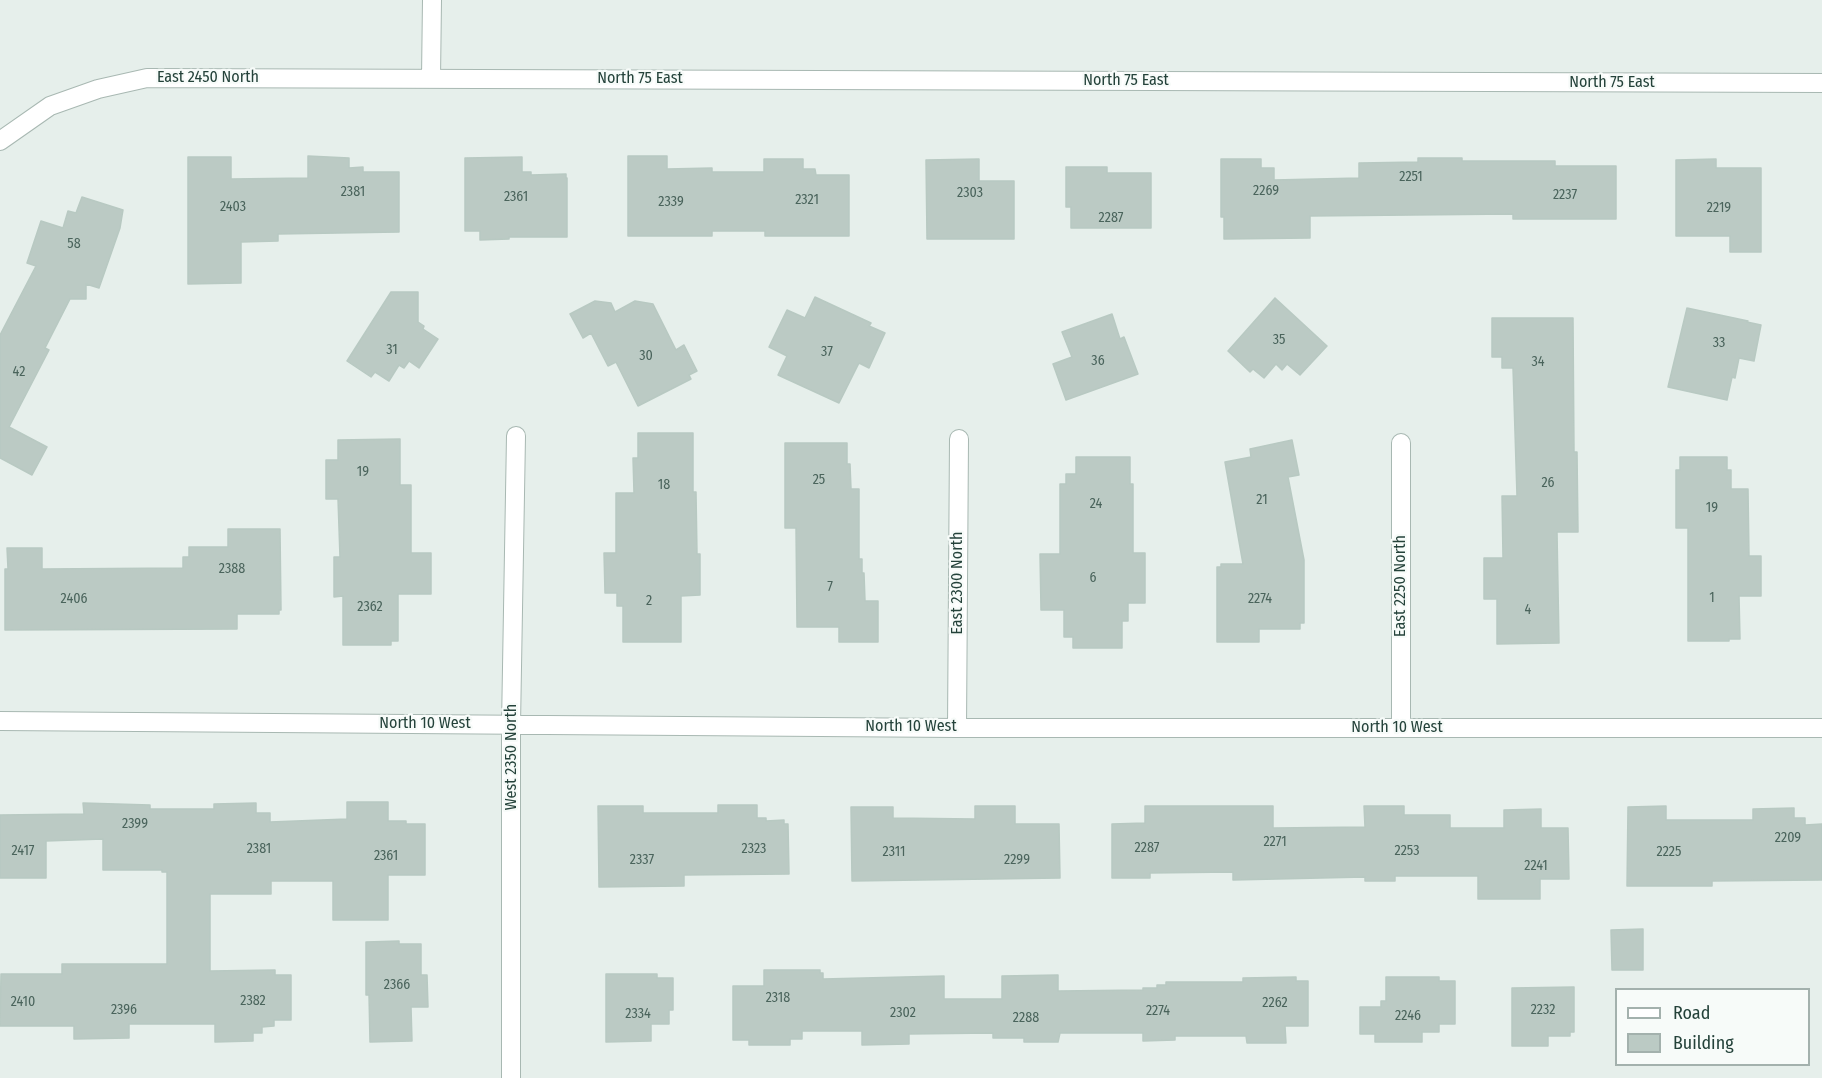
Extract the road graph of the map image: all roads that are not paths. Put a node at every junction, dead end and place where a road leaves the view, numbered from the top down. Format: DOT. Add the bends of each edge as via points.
graph roads {
  1 [pos="432,0"];
  2 [pos="431,78"];
  3 [pos="1822,83"];
  4 [pos="0,141"];
  5 [pos="516,436"];
  6 [pos="959,440"];
  7 [pos="1401,443"];
  8 [pos="0,721"];
  9 [pos="511,725"];
  10 [pos="957,728"];
  11 [pos="1401,728"];
  12 [pos="1822,728"];
  13 [pos="511,1078"];
  1 -- 2 [label="street"];
  2 -- 3 [label="street, North 75 East"];
  2 -- 4 [label="street, East 2450 North" via="147,78 98,89 50,106"];
  5 -- 9 [label="street, West 2350 North"];
  6 -- 10 [label="street, East 2300 North"];
  7 -- 11 [label="street, East 2250 North"];
  8 -- 9 [label="street, North 10 West"];
  9 -- 10 [label="street, North 10 West"];
  9 -- 13 [label="street, West 2350 North"];
  10 -- 11 [label="street, North 10 West"];
  11 -- 12 [label="street, North 10 West"];
}
